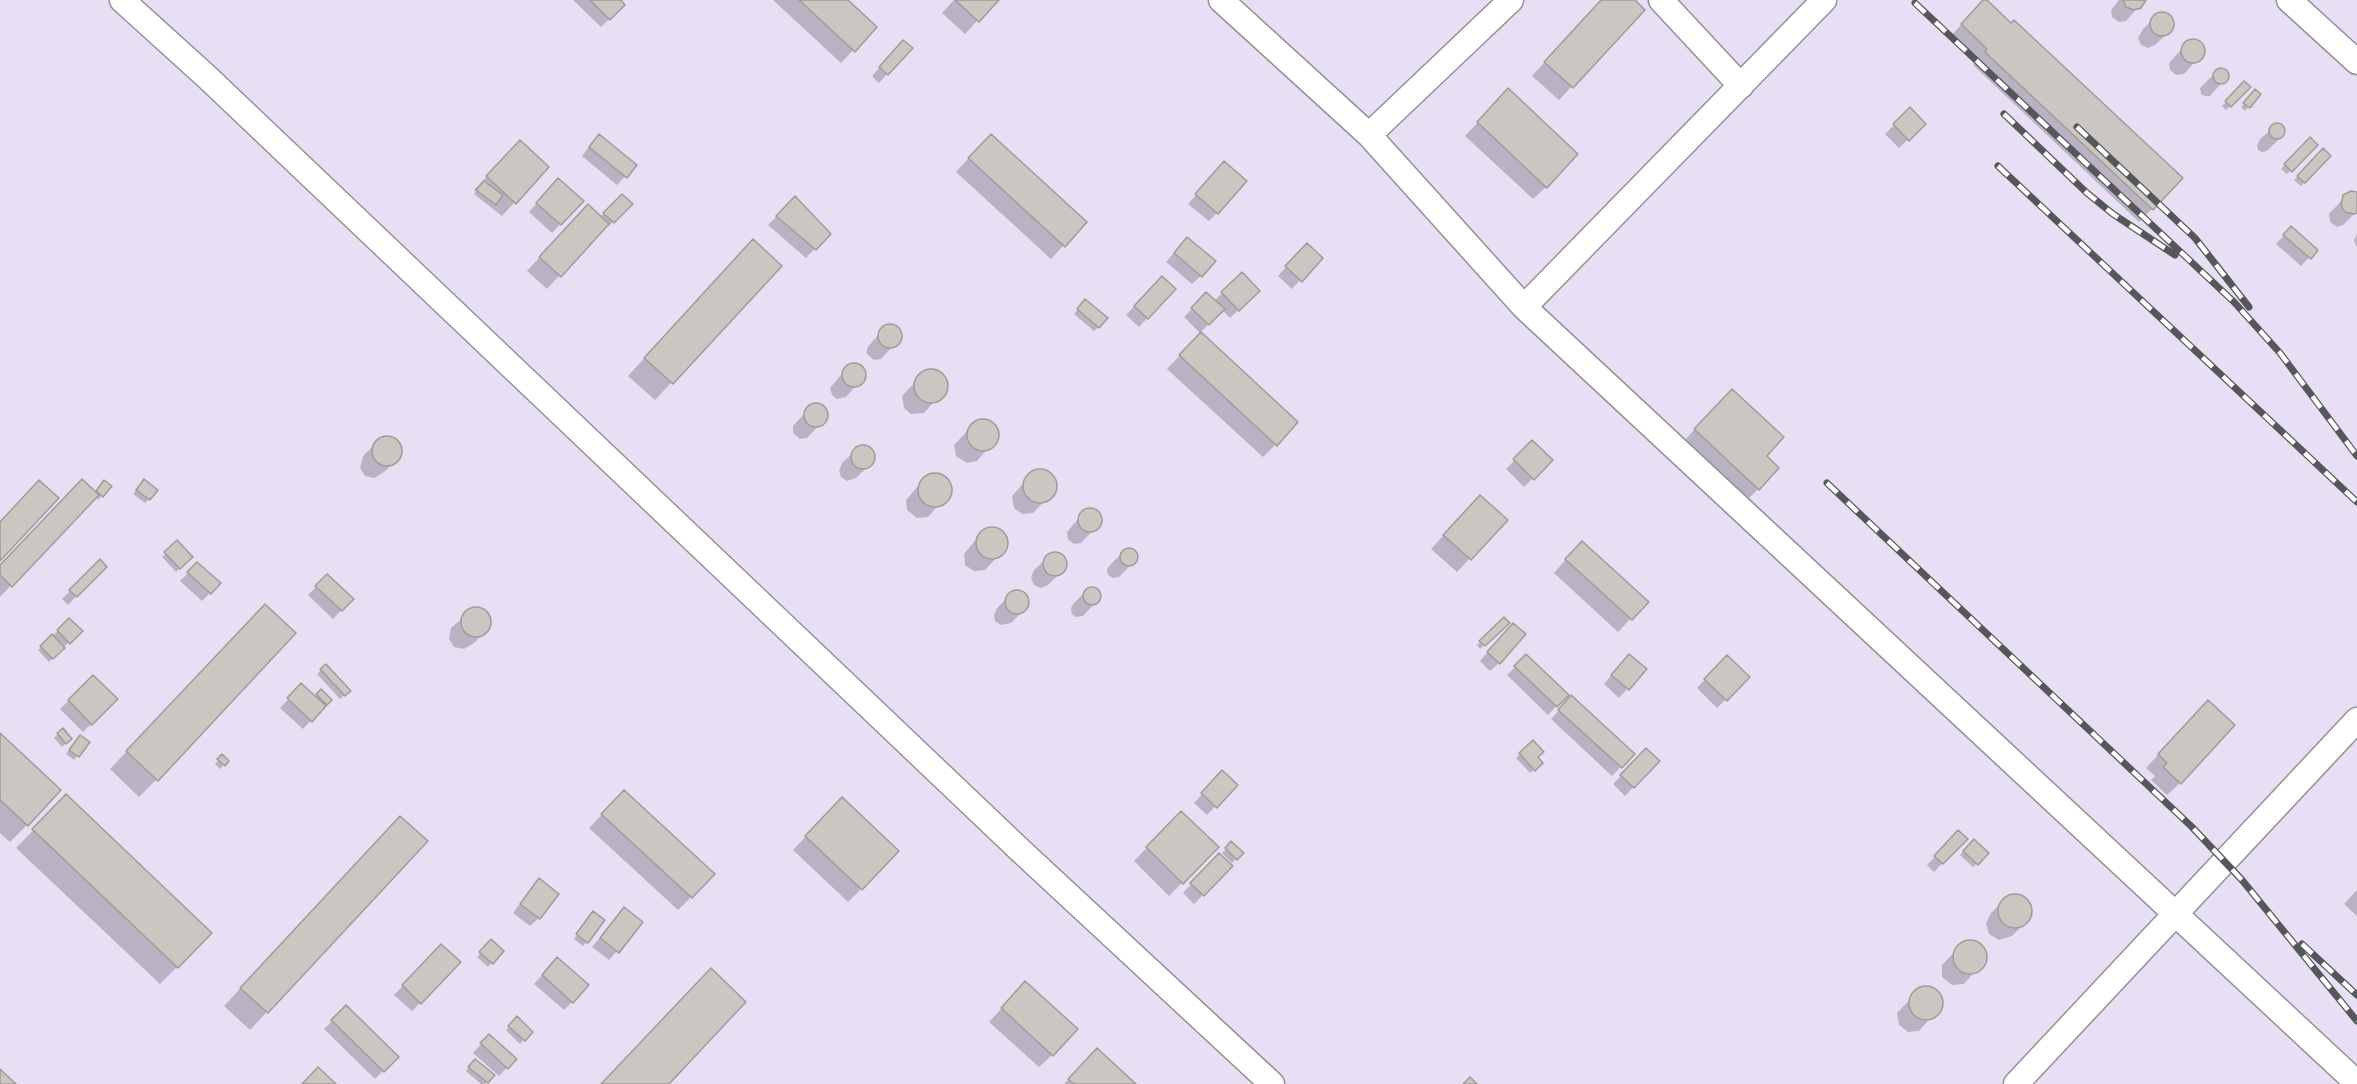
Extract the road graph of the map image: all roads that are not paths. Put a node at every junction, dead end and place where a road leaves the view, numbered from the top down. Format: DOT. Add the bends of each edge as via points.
graph roads {
  1 [pos="122,0"];
  2 [pos="1221,0"];
  3 [pos="1511,0"];
  4 [pos="1661,0"];
  5 [pos="1824,0"];
  6 [pos="2289,0"];
  7 [pos="2357,62"];
  8 [pos="1741,86"];
  9 [pos="1369,135"];
  10 [pos="1524,308"];
  11 [pos="2357,720"];
  12 [pos="2176,913"];
  13 [pos="2357,1083"];
  14 [pos="1272,1084"];
  15 [pos="2016,1084"];
  1 -- 14 [label="lane"];
  2 -- 9 [label="lane"];
  3 -- 9 [label="lane"];
  4 -- 8 [label="lane"];
  5 -- 8 [label="lane"];
  6 -- 7 [label="lane"];
  8 -- 10 [label="lane"];
  9 -- 10 [label="lane"];
  10 -- 12 [label="lane"];
  11 -- 12 [label="lane"];
  12 -- 13 [label="lane"];
  12 -- 15 [label="lane"];
}
